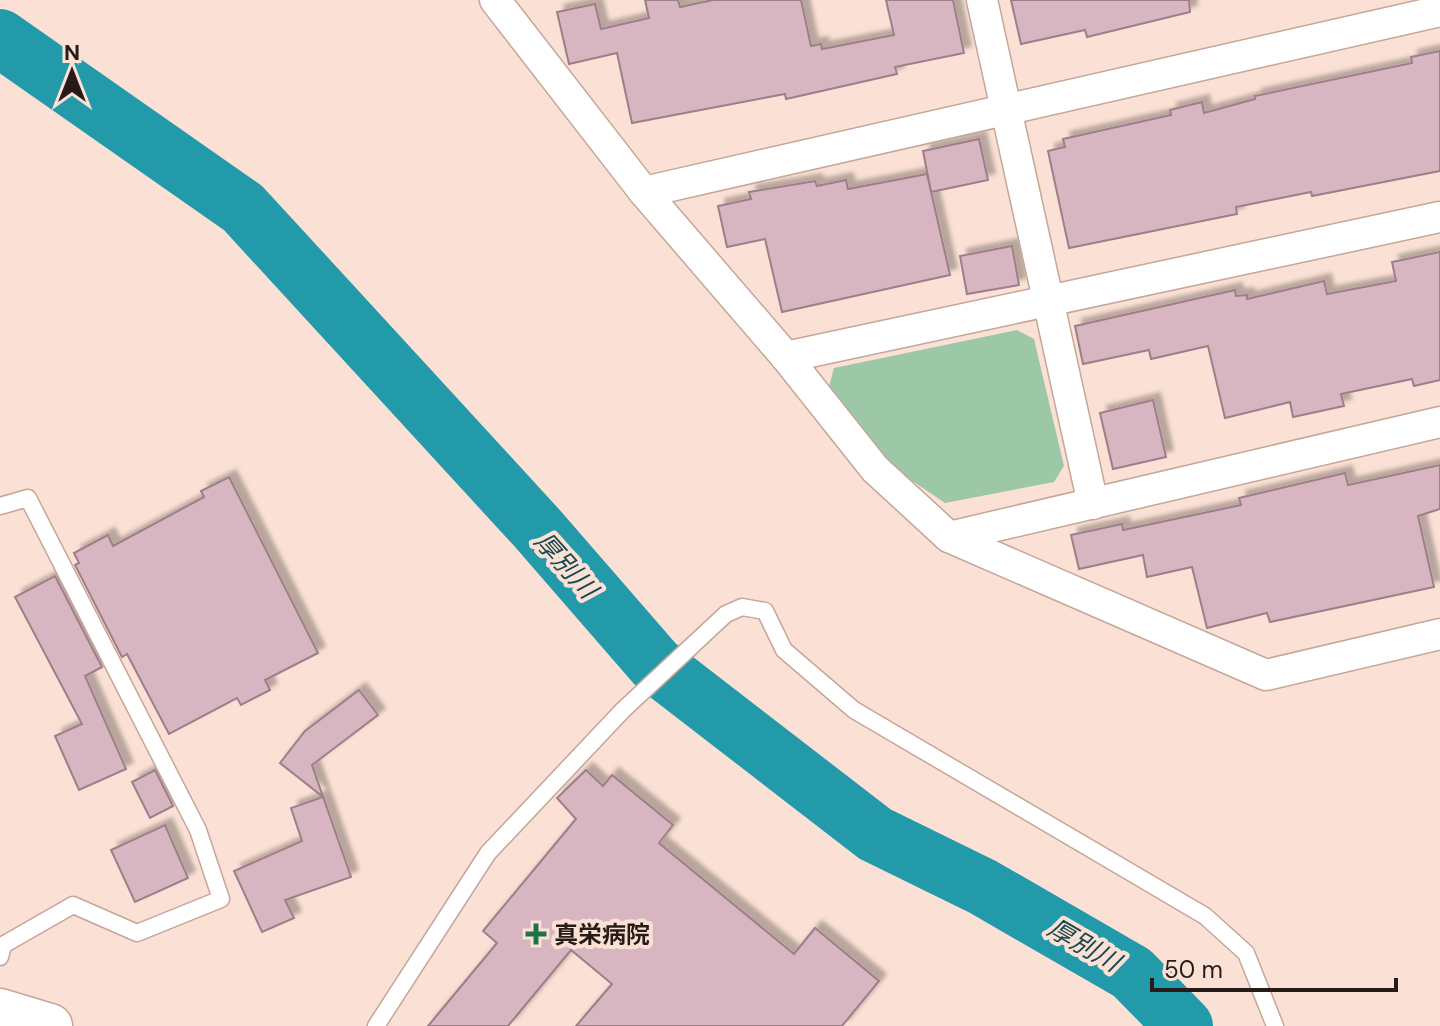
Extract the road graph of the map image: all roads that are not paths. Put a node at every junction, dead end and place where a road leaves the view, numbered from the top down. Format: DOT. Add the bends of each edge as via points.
graph roads {
  1 [pos="495,0"];
  2 [pos="982,0"];
  3 [pos="1440,11"];
  4 [pos="1005,110"];
  5 [pos="644,192"];
  6 [pos="1440,217"];
  7 [pos="1046,304"];
  8 [pos="786,357"];
  9 [pos="1440,422"];
  10 [pos="1093,504"];
  11 [pos="0,506"];
  12 [pos="949,537"];
  13 [pos="1440,634"];
  14 [pos="0,957"];
  15 [pos="0,1011"];
  16 [pos="50,1026"];
  17 [pos="376,1026"];
  18 [pos="1275,1026"];
  1 -- 5 [label="street"];
  2 -- 4 [label="street"];
  3 -- 4 [label="street"];
  4 -- 5 [label="street"];
  4 -- 7 [label="street"];
  5 -- 8 [label="street"];
  6 -- 7 [label="street"];
  7 -- 8 [label="street"];
  7 -- 10 [label="street"];
  8 -- 12 [label="street" via="875,469"];
  9 -- 10 [label="street"];
  10 -- 12 [label="street"];
  11 -- 14 [label="lane" via="28,498 198,830 221,899 137,933 73,905 3,945"];
  12 -- 13 [label="street" via="1266,675"];
  15 -- 16 [label="main road"];
  17 -- 18 [label="lane" via="488,853 623,710 726,614 742,607 765,611 784,650 854,710 1205,916 1246,953"];
}
